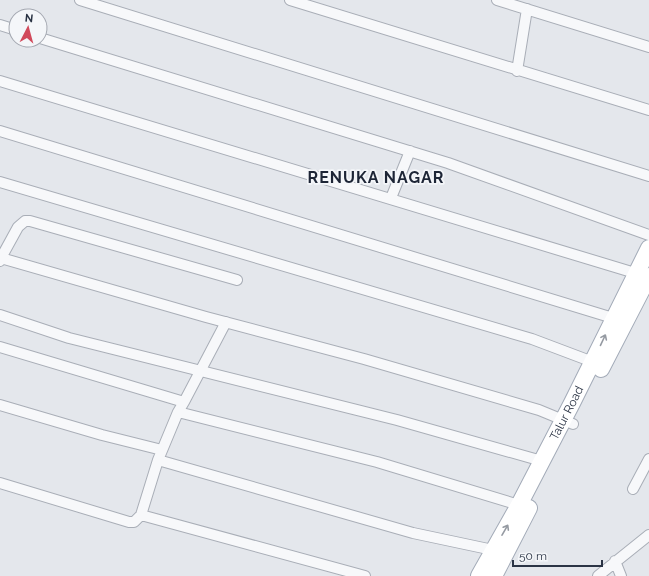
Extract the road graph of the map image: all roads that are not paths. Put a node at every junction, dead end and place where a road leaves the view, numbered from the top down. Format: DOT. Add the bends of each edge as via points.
graph roads {
  1 [pos="80,0"];
  2 [pos="290,0"];
  3 [pos="497,0"];
  4 [pos="527,9"];
  5 [pos="48,41"];
  6 [pos="649,46"];
  7 [pos="517,70"];
  8 [pos="0,81"];
  9 [pos="649,110"];
  10 [pos="0,130"];
  11 [pos="410,150"];
  12 [pos="649,176"];
  13 [pos="0,182"];
  14 [pos="391,198"];
  15 [pos="649,235"];
  16 [pos="649,248"];
  17 [pos="1,259"];
  18 [pos="642,274"];
  19 [pos="237,280"];
  20 [pos="0,315"];
  21 [pos="614,318"];
  22 [pos="226,322"];
  23 [pos="0,347"];
  24 [pos="593,362"];
  25 [pos="201,370"];
  26 [pos="184,402"];
  27 [pos="0,405"];
  28 [pos="178,412"];
  29 [pos="568,421"];
  30 [pos="162,450"];
  31 [pos="649,459"];
  32 [pos="158,460"];
  33 [pos="542,461"];
  34 [pos="0,483"];
  35 [pos="633,489"];
  36 [pos="519,505"];
  37 [pos="141,515"];
  38 [pos="647,540"];
  39 [pos="493,550"];
  40 [pos="615,562"];
  41 [pos="365,576"];
  42 [pos="479,576"];
  43 [pos="494,576"];
  44 [pos="598,576"];
  45 [pos="621,576"];
  1 -- 12 [label="street"];
  2 -- 7 [label="street"];
  3 -- 4 [label="street"];
  4 -- 6 [label="street"];
  4 -- 7 [label="street"];
  5 -- 11 [label="street"];
  7 -- 9 [label="street"];
  8 -- 14 [label="street"];
  10 -- 21 [label="street"];
  11 -- 14 [label="street"];
  11 -- 15 [label="street"];
  13 -- 24 [label="street" via="532,339"];
  14 -- 18 [label="street"];
  16 -- 18 [label="main road, Talur Road"];
  17 -- 19 [label="street" via="18,227 30,221"];
  17 -- 22 [label="street"];
  18 -- 21 [label="main road, Talur Road"];
  18 -- 29 [label="main road, Talur Road"];
  20 -- 25 [label="street" via="69,338"];
  24 -- 21 [label="main road, Talur Road, one-way"];
  22 -- 25 [label="street"];
  22 -- 29 [label="street" via="539,410"];
  23 -- 26 [label="street"];
  24 -- 29 [label="main road, Talur Road"];
  25 -- 26 [label="street"];
  25 -- 33 [label="street" via="397,420"];
  26 -- 28 [label="street"];
  27 -- 30 [label="street"];
  28 -- 30 [label="street"];
  28 -- 36 [label="street" via="377,462"];
  29 -- 33 [label="main road, Talur Road"];
  29 -- 43 [label="main road, Talur Road"];
  30 -- 32 [label="street"];
  31 -- 35 [label="street"];
  32 -- 37 [label="street"];
  32 -- 39 [label="street" via="414,533"];
  33 -- 36 [label="main road, Talur Road"];
  34 -- 37 [label="street" via="130,522 134,522"];
  39 -- 36 [label="main road, Talur Road, one-way"];
  37 -- 41 [label="street"];
  38 -- 40 [label="street"];
  39 -- 42 [label="main road, Talur Road"];
  40 -- 44 [label="street"];
  40 -- 45 [label="street"];
}
